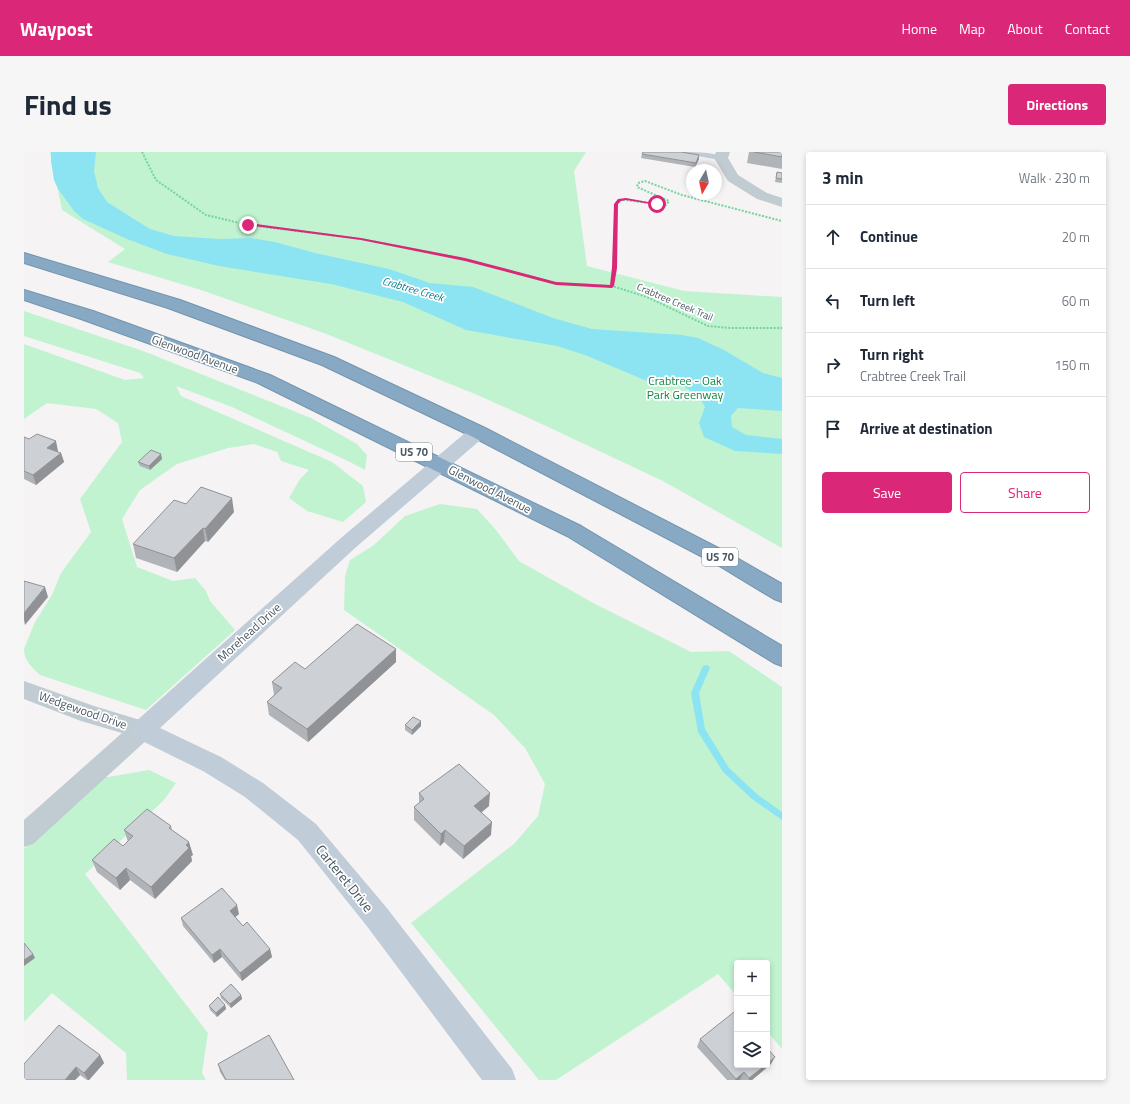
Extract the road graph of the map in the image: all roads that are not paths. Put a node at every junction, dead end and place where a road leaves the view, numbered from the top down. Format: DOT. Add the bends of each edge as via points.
graph roads {
  1 [pos="685,152"];
  2 [pos="722,155"];
  3 [pos="782,203"];
  4 [pos="24,258"];
  5 [pos="24,295"];
  6 [pos="478,432"];
  7 [pos="441,464"];
  8 [pos="782,594"];
  9 [pos="782,657"];
  10 [pos="24,690"];
  11 [pos="142,730"];
  12 [pos="24,836"];
  13 [pos="501,1080"];
  1 -- 2 [label="lane"];
  2 -- 3 [label="street" via="733,178 762,196"];
  4 -- 6 [label="highway, US 70" via="174,304 328,362"];
  5 -- 7 [label="highway, Glenwood Avenue / US 70" via="264,379"];
  6 -- 7 [label="street, Morehead Drive"];
  6 -- 8 [label="highway, US 70" via="723,558"];
  7 -- 9 [label="highway, Glenwood Avenue / US 70" via="574,531"];
  7 -- 11 [label="street, Morehead Drive" via="348,543"];
  10 -- 11 [label="street, Wedgewood Drive"];
  11 -- 12 [label="street, Morehead Drive"];
  11 -- 13 [label="street, Carteret Drive" via="212,764 254,790 307,832 376,916"];
}
